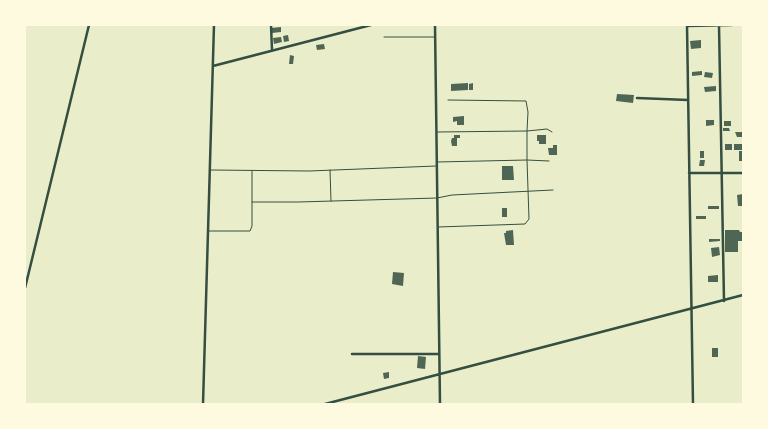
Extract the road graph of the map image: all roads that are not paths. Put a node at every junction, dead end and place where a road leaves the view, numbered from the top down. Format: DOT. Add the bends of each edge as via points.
graph roads {
  1 [pos="89,25"];
  2 [pos="214,25"];
  3 [pos="271,25"];
  4 [pos="372,25"];
  5 [pos="435,25"];
  6 [pos="719,25"];
  7 [pos="732,25"];
  8 [pos="687,26"];
  9 [pos="384,37"];
  10 [pos="435,37"];
  11 [pos="272,50"];
  12 [pos="213,66"];
  13 [pos="637,98"];
  14 [pos="448,100"];
  15 [pos="688,100"];
  16 [pos="527,131"];
  17 [pos="436,132"];
  18 [pos="552,132"];
  19 [pos="527,160"];
  20 [pos="549,161"];
  21 [pos="436,162"];
  22 [pos="436,166"];
  23 [pos="209,170"];
  24 [pos="252,170"];
  25 [pos="330,170"];
  26 [pos="689,173"];
  27 [pos="743,173"];
  28 [pos="722,174"];
  29 [pos="553,190"];
  30 [pos="528,191"];
  31 [pos="437,198"];
  32 [pos="331,201"];
  33 [pos="252,202"];
  34 [pos="437,227"];
  35 [pos="207,231"];
  36 [pos="25,288"];
  37 [pos="743,295"];
  38 [pos="724,301"];
  39 [pos="692,309"];
  40 [pos="352,354"];
  41 [pos="439,354"];
  42 [pos="440,375"];
  43 [pos="203,404"];
  44 [pos="325,404"];
  45 [pos="440,404"];
  46 [pos="693,404"];
  1 -- 36 [label="street"];
  2 -- 12 [label="street"];
  3 -- 11 [label="street"];
  4 -- 11 [label="street"];
  5 -- 10 [label="street"];
  6 -- 7 [label="street"];
  6 -- 8 [label="street"];
  6 -- 28 [label="street"];
  8 -- 15 [label="street"];
  9 -- 10 [label="lane"];
  10 -- 17 [label="street"];
  11 -- 12 [label="street"];
  12 -- 23 [label="street"];
  13 -- 15 [label="street"];
  14 -- 16 [label="lane" via="526,101"];
  15 -- 26 [label="street"];
  16 -- 17 [label="lane"];
  16 -- 18 [label="lane" via="547,129"];
  16 -- 19 [label="lane"];
  17 -- 21 [label="street"];
  19 -- 20 [label="lane"];
  19 -- 21 [label="lane"];
  19 -- 30 [label="lane"];
  21 -- 22 [label="street"];
  22 -- 25 [label="lane"];
  22 -- 31 [label="street"];
  23 -- 24 [label="lane"];
  23 -- 35 [label="street"];
  24 -- 25 [label="lane"];
  24 -- 33 [label="lane"];
  25 -- 32 [label="lane"];
  26 -- 28 [label="street"];
  26 -- 39 [label="street"];
  27 -- 28 [label="street"];
  28 -- 38 [label="street"];
  29 -- 30 [label="lane"];
  30 -- 31 [label="lane"];
  30 -- 34 [label="lane" via="529,219 525,224"];
  31 -- 32 [label="lane"];
  31 -- 34 [label="street"];
  32 -- 33 [label="lane"];
  33 -- 35 [label="lane" via="250,231"];
  34 -- 41 [label="street"];
  35 -- 43 [label="street"];
  37 -- 38 [label="street"];
  38 -- 39 [label="street"];
  39 -- 42 [label="street"];
  39 -- 46 [label="street"];
  40 -- 41 [label="street"];
  41 -- 42 [label="street"];
  42 -- 44 [label="street"];
  42 -- 45 [label="street"];
}
